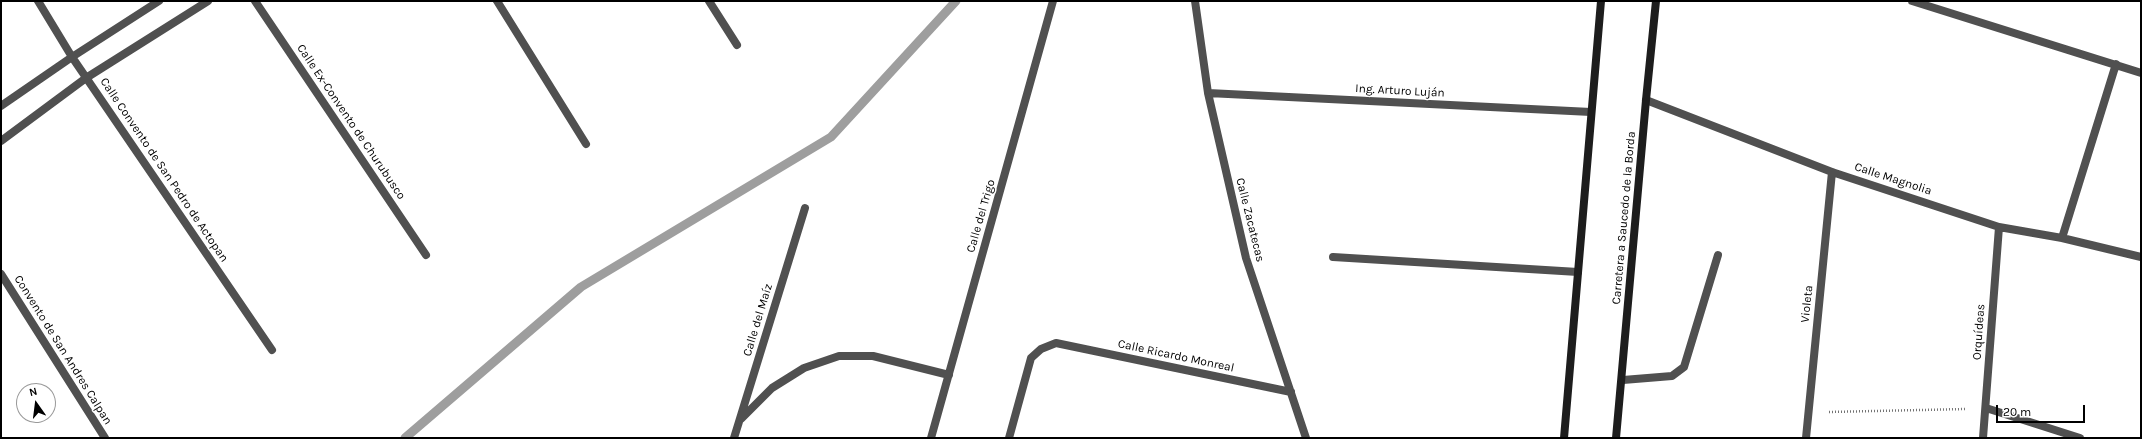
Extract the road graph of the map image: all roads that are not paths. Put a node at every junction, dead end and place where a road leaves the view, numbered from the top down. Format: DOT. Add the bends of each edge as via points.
graph roads {
  1 [pos="38,1"];
  2 [pos="159,1"];
  3 [pos="208,1"];
  4 [pos="255,1"];
  5 [pos="497,1"];
  6 [pos="709,1"];
  7 [pos="1053,1"];
  8 [pos="1195,1"];
  9 [pos="1601,1"];
  10 [pos="1656,1"];
  11 [pos="1912,1"];
  12 [pos="737,45"];
  13 [pos="72,57"];
  14 [pos="2116,64"];
  15 [pos="2141,73"];
  16 [pos="86,78"];
  17 [pos="1208,93"];
  18 [pos="1646,100"];
  19 [pos="1,106"];
  20 [pos="1591,112"];
  21 [pos="1,141"];
  22 [pos="586,144"];
  23 [pos="1832,172"];
  24 [pos="805,208"];
  25 [pos="1999,227"];
  26 [pos="2062,238"];
  27 [pos="426,255"];
  28 [pos="1718,255"];
  29 [pos="1333,257"];
  30 [pos="2141,257"];
  31 [pos="1578,272"];
  32 [pos="1,274"];
  33 [pos="272,350"];
  34 [pos="949,375"];
  35 [pos="1623,380"];
  36 [pos="1291,392"];
  37 [pos="1986,408"];
  38 [pos="740,419"];
  39 [pos="105,438"];
  40 [pos="734,438"];
  41 [pos="931,438"];
  42 [pos="1009,438"];
  43 [pos="1306,438"];
  44 [pos="1564,438"];
  45 [pos="1616,438"];
  46 [pos="1806,438"];
  47 [pos="1984,438"];
  48 [pos="2080,438"];
  1 -- 13 [label="street, Calle Convento de San Pedro de Actopan"];
  2 -- 13 [label="street"];
  3 -- 16 [label="street"];
  4 -- 27 [label="street, Calle Ex-Convento de Churubusco"];
  5 -- 22 [label="street"];
  6 -- 12 [label="street"];
  7 -- 34 [label="street, Calle del Trigo"];
  8 -- 17 [label="street, Calle Zacatecas"];
  9 -- 20 [label="street"];
  10 -- 18 [label="street, Carretera a Saucedo de la Borda"];
  11 -- 14 [label="street"];
  13 -- 16 [label="street, Calle Convento de San Pedro de Actopan"];
  13 -- 19 [label="street"];
  14 -- 15 [label="street"];
  14 -- 26 [label="street"];
  16 -- 21 [label="street"];
  16 -- 33 [label="street, Calle Convento de San Pedro de Actopan"];
  17 -- 20 [label="street, Ing. Arturo Luján"];
  17 -- 36 [label="street, Calle Zacatecas" via="1246,258"];
  18 -- 23 [label="street, Calle Magnolia"];
  18 -- 35 [label="street, Carretera a Saucedo de la Borda"];
  20 -- 31 [label="street"];
  23 -- 25 [label="street, Calle Magnolia"];
  23 -- 46 [label="street, Violeta"];
  24 -- 38 [label="street, Calle del Maíz"];
  25 -- 26 [label="street, Calle Magnolia"];
  25 -- 37 [label="street, Orquídeas"];
  26 -- 30 [label="street, Calle Magnolia"];
  28 -- 35 [label="street" via="1684,366 1672,376"];
  29 -- 31 [label="street"];
  31 -- 44 [label="street"];
  32 -- 39 [label="street, Convento de San Andres Calpan"];
  34 -- 38 [label="street" via="873,356 839,356 804,368 772,388"];
  34 -- 41 [label="street, Calle del Trigo"];
  35 -- 45 [label="street, Carretera a Saucedo de la Borda"];
  36 -- 42 [label="street, Calle Ricardo Monreal" via="1056,344 1041,349 1031,358"];
  36 -- 43 [label="street, Calle Zacatecas"];
  37 -- 47 [label="street, Orquídeas"];
  37 -- 48 [label="street"];
  38 -- 40 [label="street, Calle del Maíz"];
}
